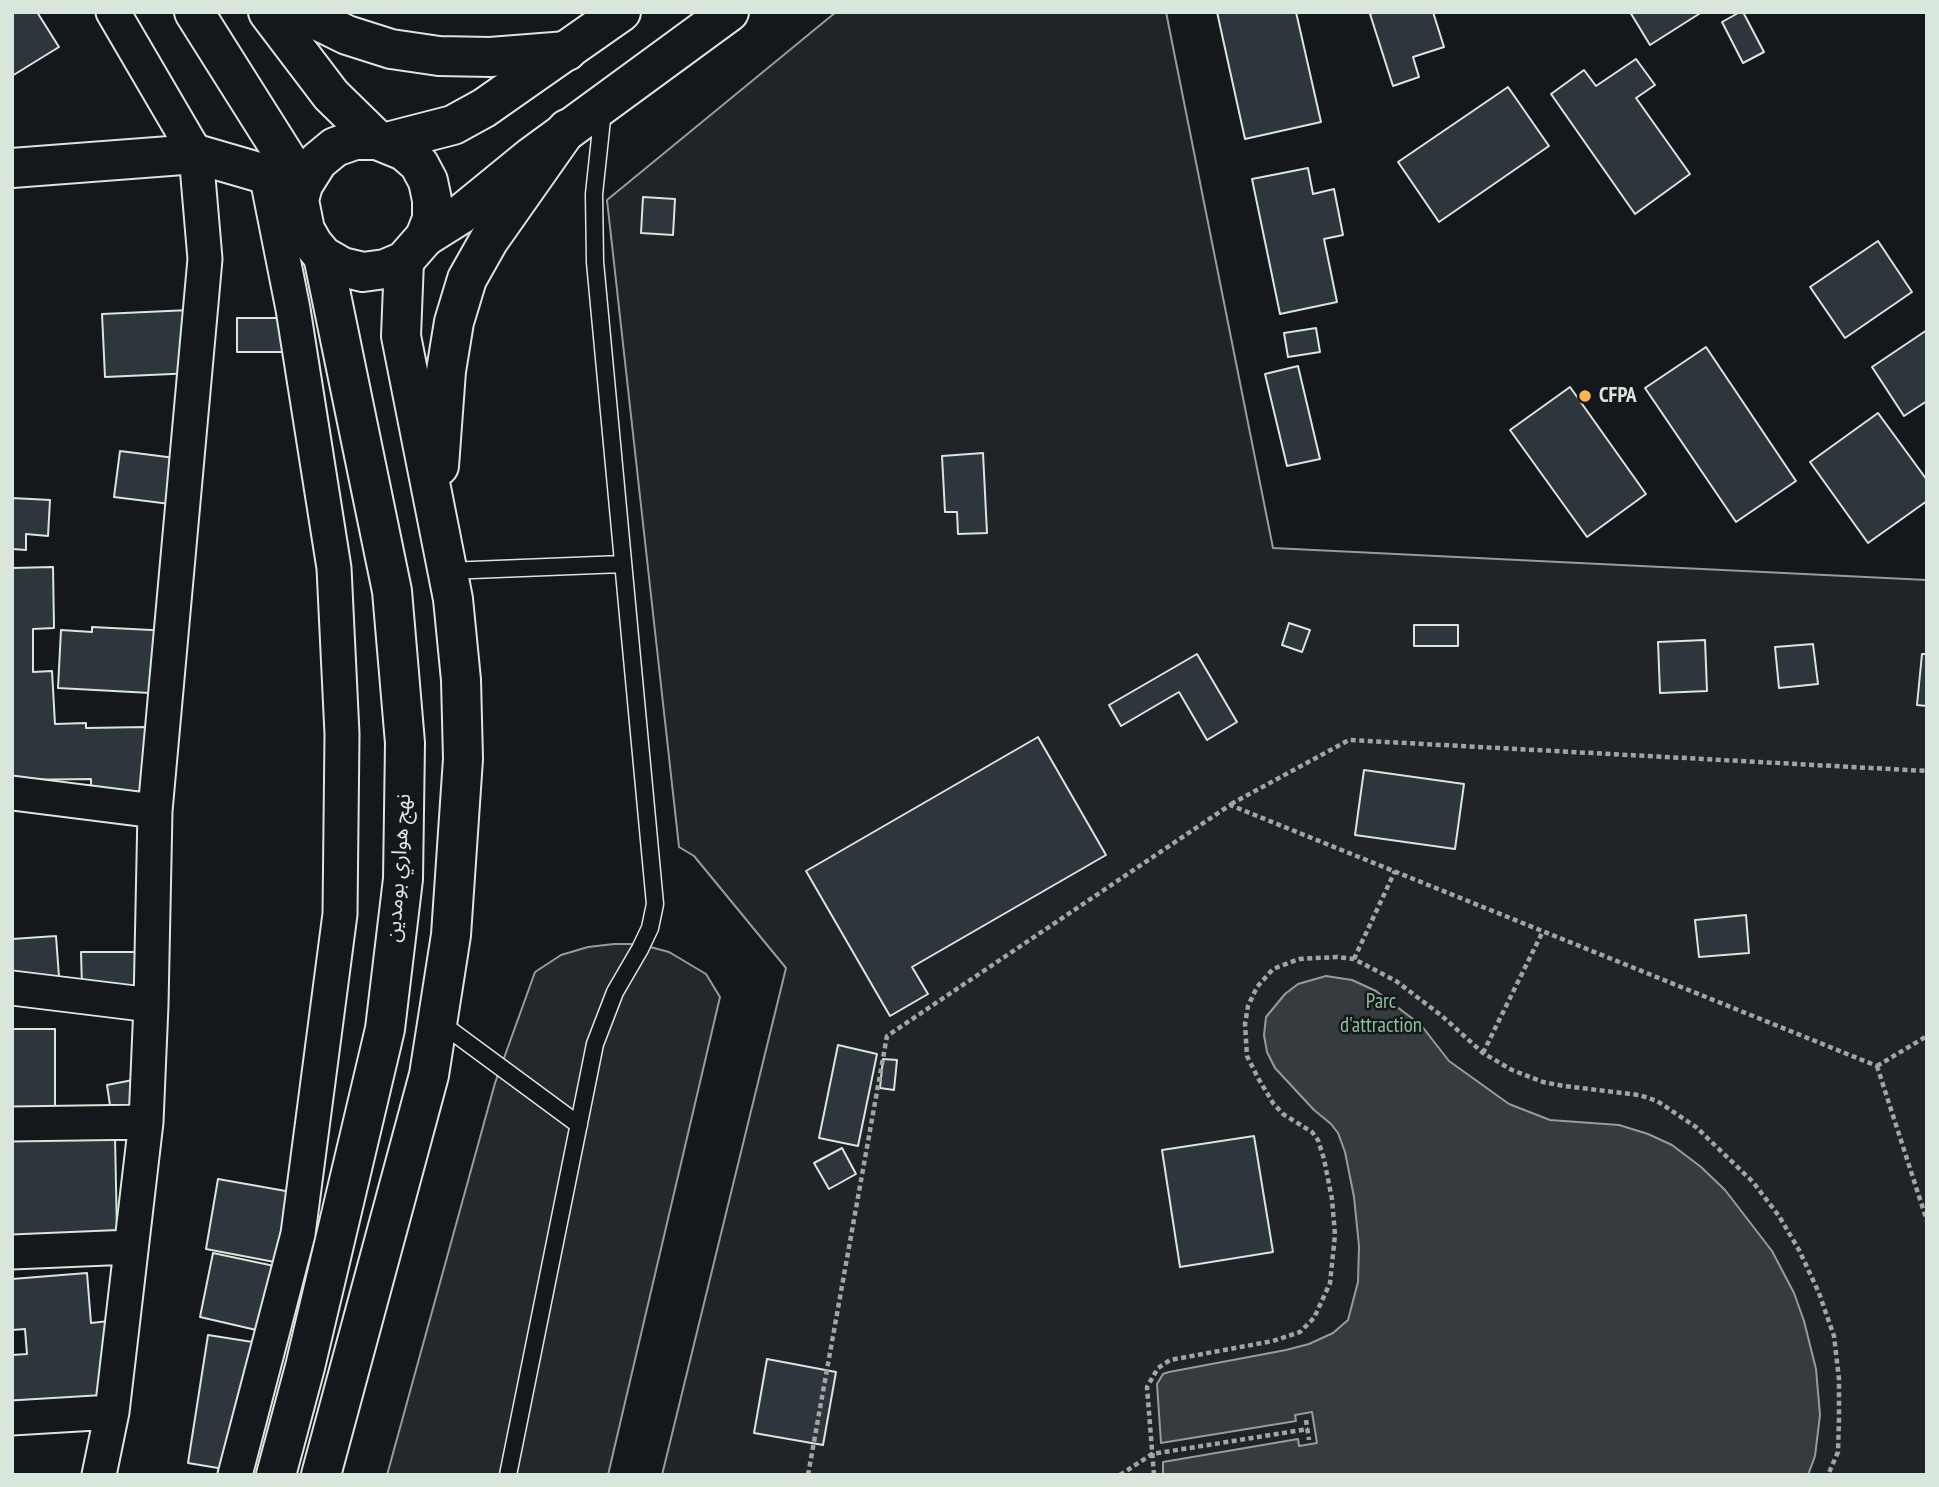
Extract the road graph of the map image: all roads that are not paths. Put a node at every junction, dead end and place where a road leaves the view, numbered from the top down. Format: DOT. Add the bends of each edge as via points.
graph roads {
  1 [pos="113,12"];
  2 [pos="194,12"];
  3 [pos="268,12"];
  4 [pos="300,12"];
  5 [pos="621,12"];
  6 [pos="729,12"];
  7 [pos="567,51"];
  8 [pos="604,103"];
  9 [pos="567,130"];
  10 [pos="382,141"];
  11 [pos="196,154"];
  12 [pos="12,168"];
  13 [pos="266,173"];
  14 [pos="303,185"];
  15 [pos="415,249"];
  16 [pos="323,256"];
  17 [pos="436,517"];
  18 [pos="622,564"];
  19 [pos="447,571"];
  20 [pos="12,793"];
  21 [pos="155,811"];
  22 [pos="12,988"];
  23 [pos="151,1005"];
  24 [pos="438,1021"];
  25 [pos="146,1122"];
  26 [pos="12,1124"];
  27 [pos="579,1125"];
  28 [pos="131,1247"];
  29 [pos="12,1252"];
  30 [pos="113,1412"];
  31 [pos="12,1418"];
  32 [pos="99,1475"];
  33 [pos="235,1475"];
  34 [pos="276,1475"];
  35 [pos="321,1475"];
  36 [pos="508,1475"];
  1 -- 11 [label="street"];
  2 -- 14 [label="main road"];
  3 -- 10 [label="main road" via="331,95"];
  4 -- 7 [label="main road" via="391,49 490,57"];
  5 -- 7 [label="main road"];
  6 -- 8 [label="main road"];
  7 -- 10 [label="main road" via="453,125"];
  8 -- 9 [label="main road"];
  8 -- 18 [label="lane" via="593,228"];
  9 -- 15 [label="main road"];
  9 -- 17 [label="main road" via="467,279 446,371"];
  10 -- 14 [label="main road" via="355,140 335,148 318,161"];
  10 -- 15 [label="main road" via="419,164 428,181 432,219"];
  11 -- 12 [label="main road"];
  11 -- 13 [label="main road"];
  11 -- 21 [label="street" via="205,259"];
  13 -- 14 [label="main road"];
  13 -- 33 [label="street" via="293,309 334,568 342,734 340,914 299,1234"];
  14 -- 16 [label="main road" via="299,200 305,230"];
  15 -- 16 [label="main road" via="384,270 363,272"];
  15 -- 17 [label="main road" via="401,336"];
  16 -- 34 [label="main road, نهج هواري بومدين" via="392,592 405,743 403,879 385,1029"];
  17 -- 19 [label="main road"];
  18 -- 19 [label="lane"];
  18 -- 27 [label="lane" via="655,904 650,928 615,992 595,1044"];
  19 -- 24 [label="main road" via="460,680 463,759 451,935"];
  20 -- 21 [label="street"];
  21 -- 23 [label="street"];
  22 -- 23 [label="street"];
  23 -- 25 [label="street"];
  24 -- 27 [label="lane"];
  24 -- 35 [label="main road" via="429,1075"];
  25 -- 26 [label="street"];
  25 -- 28 [label="street"];
  27 -- 36 [label="lane"];
  28 -- 29 [label="street"];
  28 -- 30 [label="street"];
  30 -- 31 [label="street"];
  30 -- 32 [label="street"];
}
